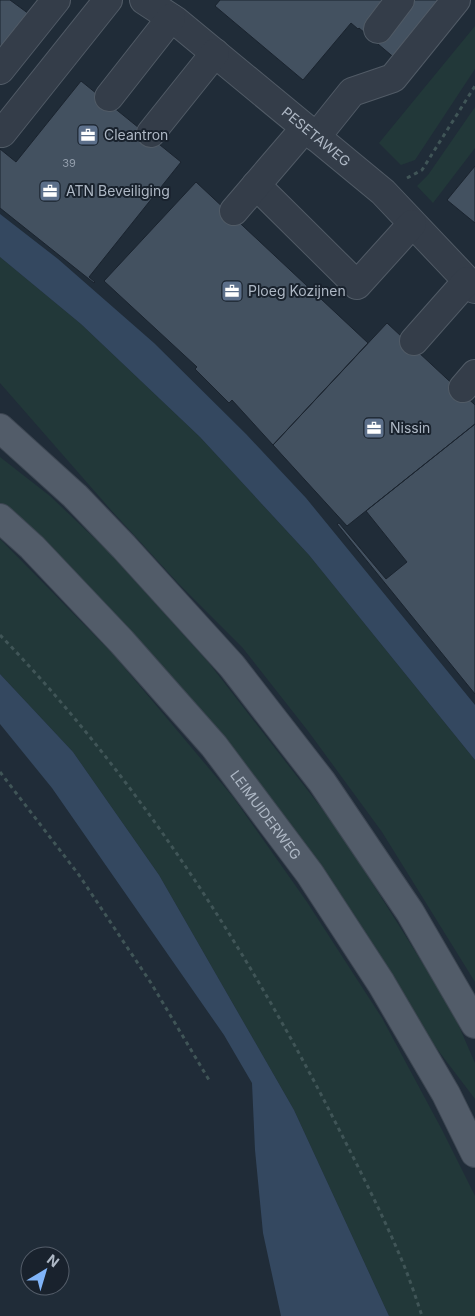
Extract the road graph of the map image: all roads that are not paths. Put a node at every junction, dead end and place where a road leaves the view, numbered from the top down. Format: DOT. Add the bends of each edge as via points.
graph roads {
  1 [pos="56,0"];
  2 [pos="108,0"];
  3 [pos="400,0"];
  4 [pos="456,0"];
  5 [pos="159,7"];
  6 [pos="378,29"];
  7 [pos="215,53"];
  8 [pos="0,70"];
  9 [pos="109,97"];
  10 [pos="2,133"];
  11 [pos="152,133"];
  12 [pos="310,133"];
  13 [pos="256,184"];
  14 [pos="234,211"];
  15 [pos="412,224"];
  16 [pos="471,285"];
  17 [pos="414,342"];
  18 [pos="0,428"];
  19 [pos="0,518"];
  20 [pos="475,1024"];
  21 [pos="475,1153"];
  1 -- 8 [label="street"];
  2 -- 10 [label="street"];
  3 -- 6 [label="street"];
  4 -- 12 [label="street" via="393,78 352,92"];
  5 -- 7 [label="street, PESETAWEG"];
  5 -- 9 [label="street"];
  7 -- 11 [label="street"];
  7 -- 12 [label="street, PESETAWEG"];
  12 -- 13 [label="street"];
  12 -- 15 [label="street, PESETAWEG" via="383,192"];
  13 -- 14 [label="street"];
  13 -- 15 [label="street" via="357,285"];
  15 -- 16 [label="street, PESETAWEG"];
  16 -- 17 [label="street"];
  18 -- 20 [label="main road" via="75,496 232,666 322,782 410,912"];
  19 -- 21 [label="main road, LEIMUIDERWEG" via="122,642 214,746 304,866 381,983 446,1094"];
}
